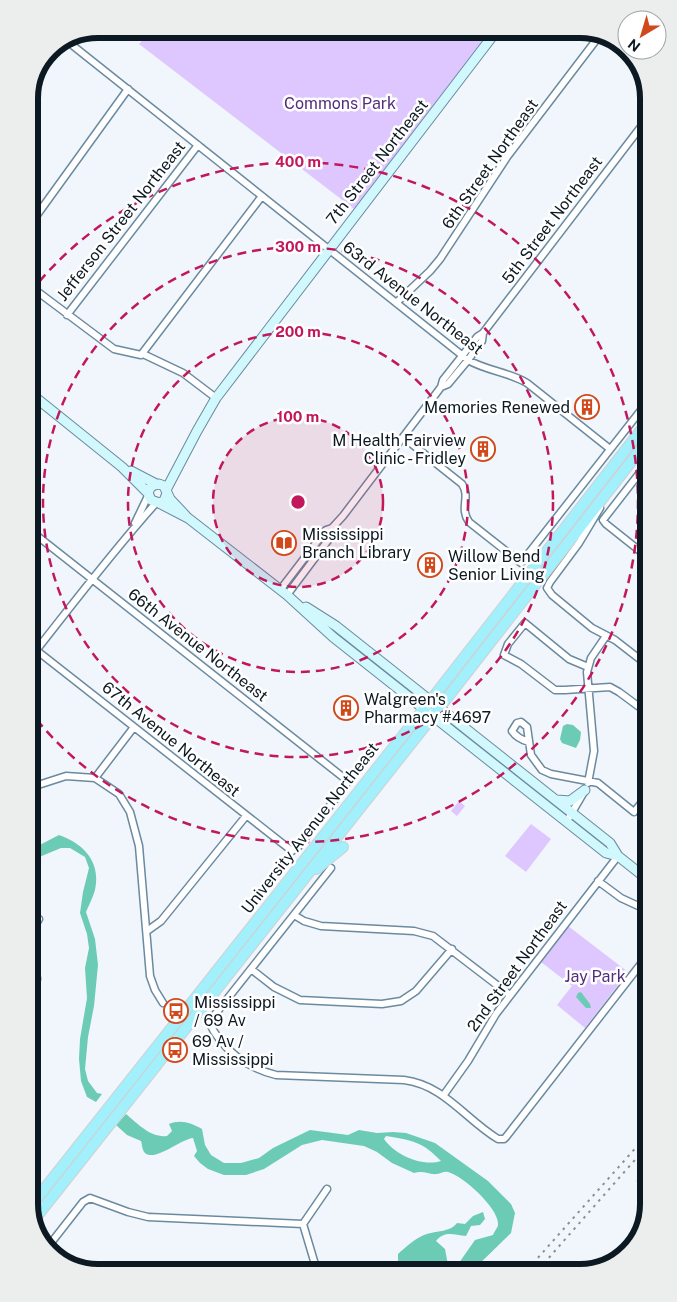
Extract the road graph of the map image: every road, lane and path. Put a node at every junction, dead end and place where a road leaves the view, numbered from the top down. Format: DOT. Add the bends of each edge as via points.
graph roads {
  1 [pos="491,38"];
  2 [pos="596,40"];
  3 [pos="71,44"];
  4 [pos="128,89"];
  5 [pos="640,128"];
  6 [pos="198,145"];
  7 [pos="262,196"];
  8 [pos="38,215"];
  9 [pos="328,249"];
  10 [pos="38,292"];
  11 [pos="396,303"];
  12 [pos="67,315"];
  13 [pos="483,333"];
  14 [pos="140,355"];
  15 [pos="462,355"];
  16 [pos="468,360"];
  17 [pos="441,388"];
  18 [pos="216,398"];
  19 [pos="38,400"];
  20 [pos="640,411"];
  21 [pos="640,431"];
  22 [pos="403,437"];
  23 [pos="610,449"];
  24 [pos="640,450"];
  25 [pos="122,467"];
  26 [pos="640,472"];
  27 [pos="162,488"];
  28 [pos="610,489"];
  29 [pos="148,495"];
  30 [pos="158,503"];
  31 [pos="188,518"];
  32 [pos="134,526"];
  33 [pos="38,536"];
  34 [pos="640,551"];
  35 [pos="91,579"];
  36 [pos="284,593"];
  37 [pos="606,636"];
  38 [pos="38,644"];
  39 [pos="37,651"];
  40 [pos="640,659"];
  41 [pos="588,667"];
  42 [pos="588,688"];
  43 [pos="431,700"];
  44 [pos="440,707"];
  45 [pos="640,708"];
  46 [pos="424,709"];
  47 [pos="432,716"];
  48 [pos="134,727"];
  49 [pos="529,742"];
  50 [pos="95,778"];
  51 [pos="588,780"];
  52 [pos="37,785"];
  53 [pos="585,790"];
  54 [pos="557,800"];
  55 [pos="640,804"];
  56 [pos="573,813"];
  57 [pos="246,816"];
  58 [pos="567,822"];
  59 [pos="343,847"];
  60 [pos="294,850"];
  61 [pos="618,856"];
  62 [pos="331,868"];
  63 [pos="640,873"];
  64 [pos="598,880"];
  65 [pos="302,881"];
  66 [pos="640,907"];
  67 [pos="294,915"];
  68 [pos="39,919"];
  69 [pos="37,922"];
  70 [pos="147,931"];
  71 [pos="452,949"];
  72 [pos="640,965"];
  73 [pos="251,969"];
  74 [pos="510,995"];
  75 [pos="163,1003"];
  76 [pos="443,1096"];
  77 [pos="327,1188"];
  78 [pos="37,1198"];
  79 [pos="39,1214"];
  80 [pos="302,1224"];
  81 [pos="51,1243"];
  82 [pos="315,1264"];
  1 -- 9 [label="street, 7th Street Northeast"];
  2 -- 11 [label="street, 6th Street Northeast" via="507,157 450,246 430,271"];
  3 -- 4 [label="street, 63rd Avenue Northeast"];
  4 -- 6 [label="street, 63rd Avenue Northeast"];
  4 -- 8 [label="street"];
  5 -- 13 [label="street, 5th Street Northeast"];
  6 -- 7 [label="street, 63rd Avenue Northeast"];
  6 -- 12 [label="street, Jefferson Street Northeast"];
  7 -- 9 [label="street, 63rd Avenue Northeast"];
  7 -- 14 [label="street"];
  9 -- 11 [label="street, 63rd Avenue Northeast"];
  9 -- 18 [label="street, 7th Street Northeast"];
  10 -- 12 [label="street"];
  11 -- 15 [label="street, 63rd Avenue Northeast"];
  12 -- 14 [label="street" via="114,349"];
  13 -- 15 [label="street, 5th Street Northeast"];
  13 -- 16 [label="street, 5th Street Northeast" via="482,341"];
  14 -- 18 [label="street" via="183,374"];
  15 -- 16 [label="street, 63rd Avenue Northeast"];
  15 -- 17 [label="street, 5th Street Northeast" via="442,380"];
  16 -- 17 [label="street, 5th Street Northeast"];
  16 -- 23 [label="street, 63rd Avenue Northeast" via="527,383"];
  17 -- 22 [label="street, 5th Street Northeast"];
  18 -- 27 [label="street, 7th Street Northeast" via="181,462"];
  19 -- 25 [label="street"];
  20 -- 23 [label="street"];
  21 -- 43 [label="main road, University Avenue Northeast"];
  22 -- 23 [label="street" via="462,484 466,495 464,513 469,522 521,563"];
  22 -- 36 [label="street, 5th Street Northeast" via="332,528 332,535"];
  24 -- 28 [label="main road, University Avenue Northeast"];
  25 -- 27 [label="street"];
  25 -- 29 [label="street"];
  26 -- 34 [label="street" via="603,520"];
  27 -- 29 [label="street" via="150,488"];
  27 -- 30 [label="street" via="166,499"];
  27 -- 31 [label="street"];
  28 -- 37 [label="street" via="579,543 547,588 592,628"];
  28 -- 44 [label="main road, University Avenue Northeast"];
  29 -- 30 [label="street"];
  29 -- 32 [label="street"];
  30 -- 31 [label="street"];
  30 -- 32 [label="street"];
  31 -- 36 [label="street"];
  32 -- 35 [label="street"];
  33 -- 35 [label="street, 66th Avenue Northeast"];
  35 -- 38 [label="street"];
  35 -- 60 [label="street, 66th Avenue Northeast" via="346,782"];
  36 -- 43 [label="street" via="336,626"];
  36 -- 46 [label="street" via="333,637"];
  37 -- 40 [label="street"];
  37 -- 41 [label="street"];
  39 -- 48 [label="street, 67th Avenue Northeast"];
  41 -- 42 [label="street"];
  41 -- 42 [label="street" via="569,659 524,623 504,655 555,690"];
  42 -- 45 [label="street" via="604,686 615,689"];
  42 -- 51 [label="street" via="594,751"];
  43 -- 44 [label="street"];
  43 -- 46 [label="main road, University Avenue Northeast"];
  44 -- 47 [label="main road, University Avenue Northeast"];
  44 -- 54 [label="street"];
  46 -- 47 [label="street"];
  46 -- 78 [label="main road, University Avenue Northeast"];
  47 -- 58 [label="street"];
  47 -- 65 [label="main road, University Avenue Northeast"];
  48 -- 50 [label="street"];
  48 -- 57 [label="street, 67th Avenue Northeast"];
  49 -- 51 [label="street" via="534,761 546,773"];
  50 -- 52 [label="street" via="66,776"];
  50 -- 70 [label="street" via="118,794 136,829"];
  51 -- 53 [label="street"];
  51 -- 55 [label="street" via="598,783 634,812"];
  53 -- 54 [label="street" via="570,801"];
  53 -- 56 [label="street"];
  54 -- 56 [label="street"];
  56 -- 58 [label="street"];
  56 -- 61 [label="street" via="610,843"];
  57 -- 60 [label="street, 67th Avenue Northeast" via="289,850"];
  57 -- 70 [label="street" via="162,921"];
  58 -- 61 [label="street" via="606,852"];
  59 -- 65 [label="main road"];
  61 -- 63 [label="street"];
  61 -- 64 [label="street, 2nd Street Northeast"];
  62 -- 67 [label="street"];
  64 -- 66 [label="street" via="621,898"];
  64 -- 74 [label="street, 2nd Street Northeast"];
  65 -- 79 [label="main road, University Avenue Northeast"];
  67 -- 71 [label="street" via="321,926 424,933"];
  67 -- 73 [label="street"];
  68 -- 69 [label="street"];
  70 -- 75 [label="street" via="150,976"];
  71 -- 73 [label="street" via="416,991 401,1001 382,1004 300,1000 274,987"];
  71 -- 74 [label="street"];
  72 -- 76 [label="street" via="506,1137 495,1138"];
  73 -- 76 [label="street" via="209,1022 232,1052 248,1065 276,1075 413,1082"];
  74 -- 76 [label="street, 2nd Street Northeast"];
  77 -- 80 [label="street"];
  80 -- 81 [label="street" via="148,1217 88,1198"];
  80 -- 82 [label="street"];
}
